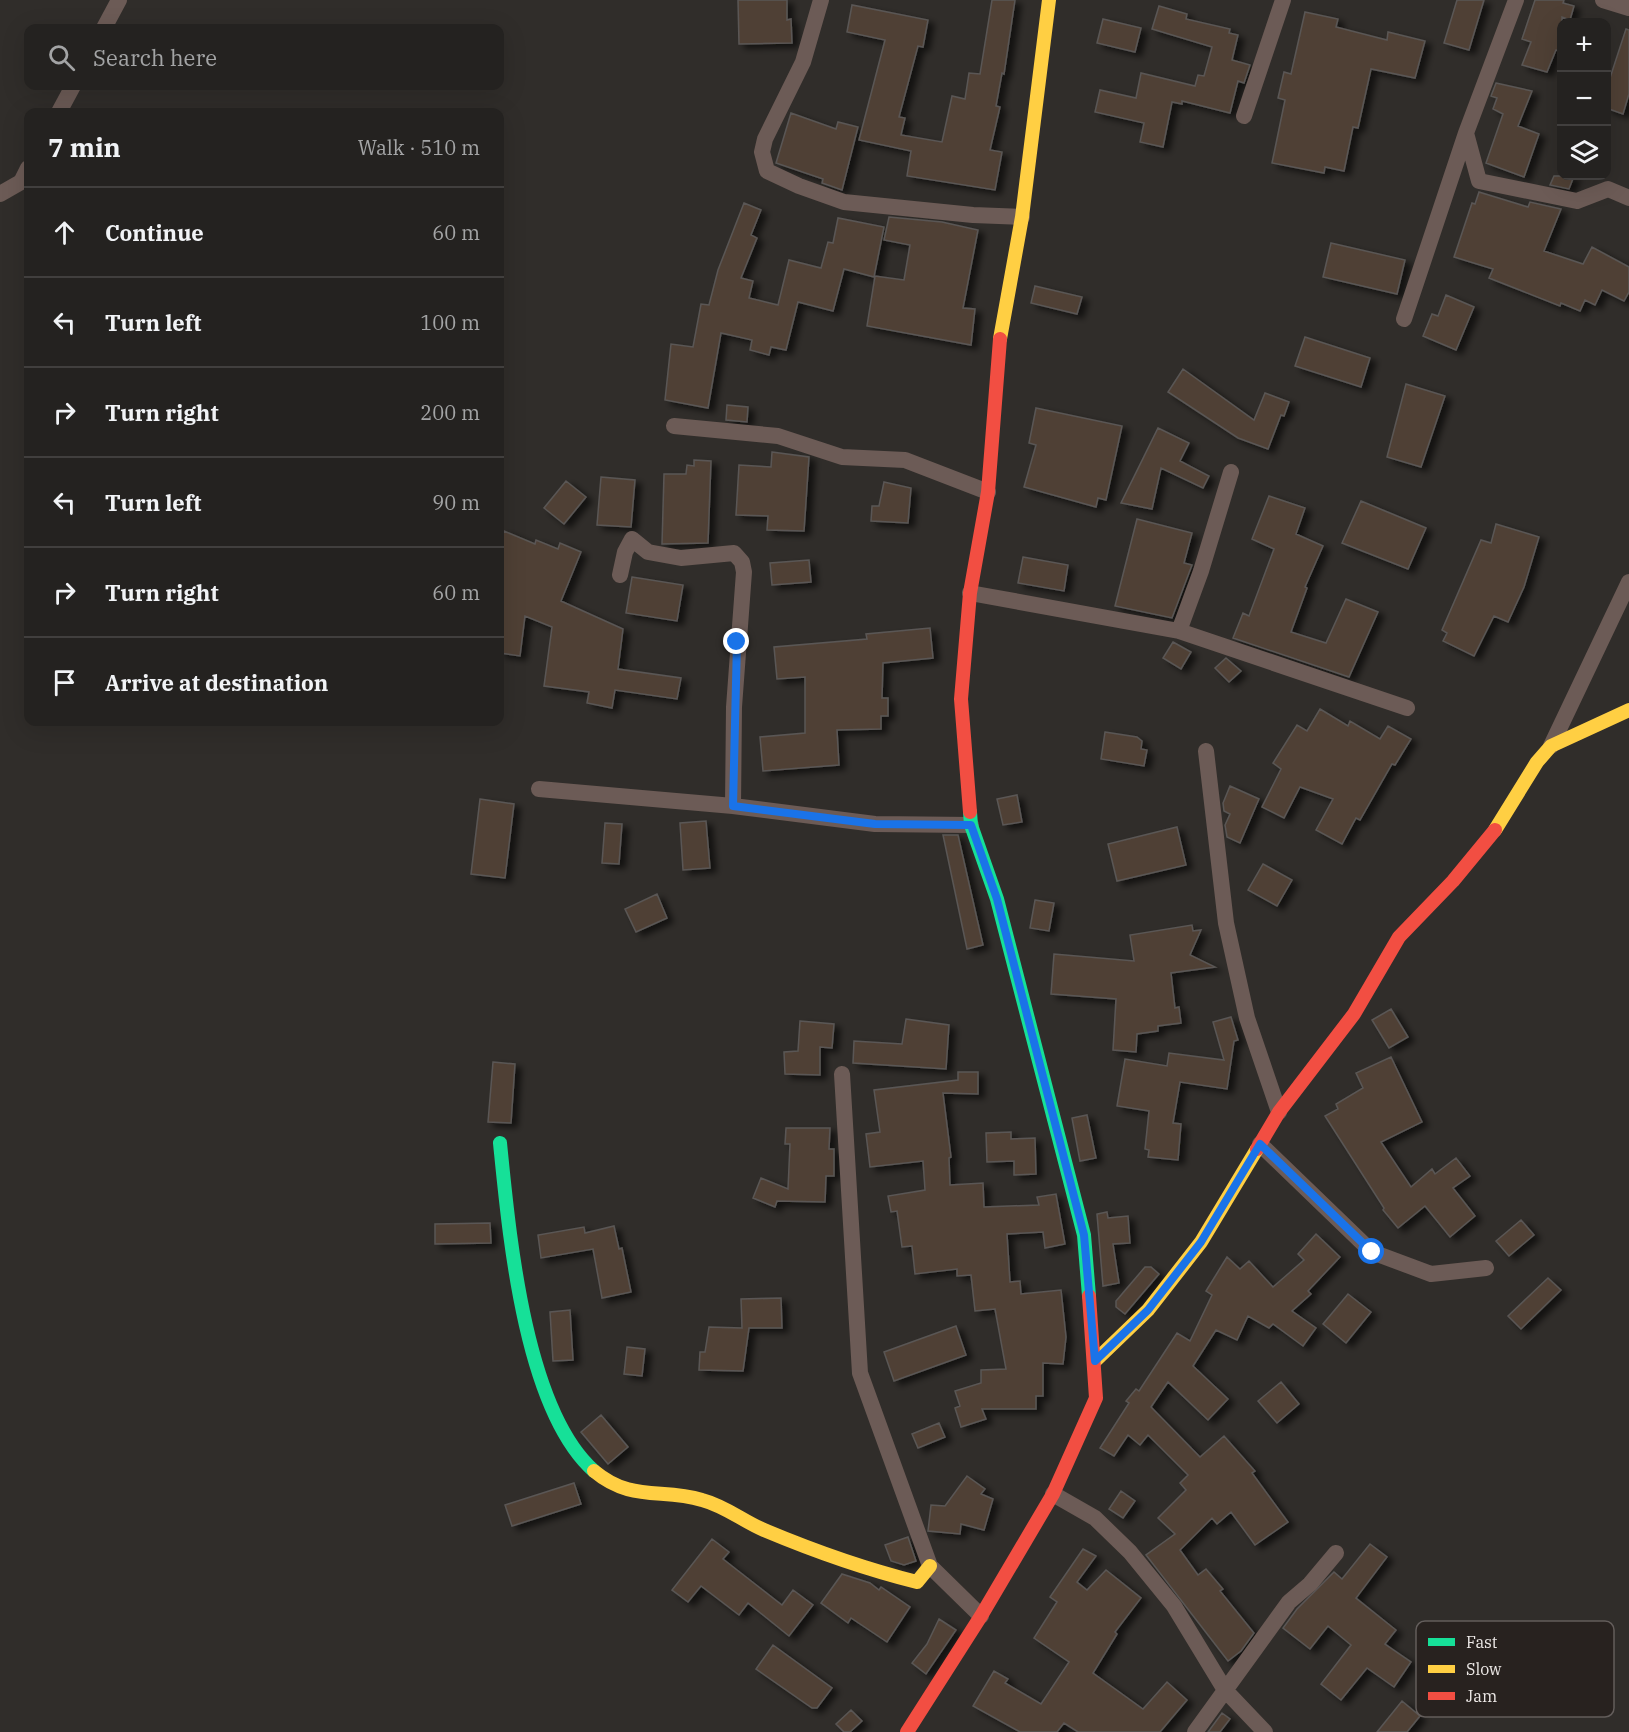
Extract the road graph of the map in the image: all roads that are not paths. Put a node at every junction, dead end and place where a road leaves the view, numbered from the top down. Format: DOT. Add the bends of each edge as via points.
graph roads {
  1 [pos="119,0"];
  2 [pos="821,0"];
  3 [pos="1049,0"];
  4 [pos="1283,0"];
  5 [pos="1516,0"];
  6 [pos="1603,0"];
  7 [pos="1629,8"];
  8 [pos="106,24"];
  9 [pos="71,90"];
  10 [pos="60,108"];
  11 [pos="1244,116"];
  12 [pos="1466,134"];
  13 [pos="24,176"];
  14 [pos="0,194"];
  15 [pos="1629,198"];
  16 [pos="1022,217"];
  17 [pos="1404,319"];
  18 [pos="674,426"];
  19 [pos="1231,471"];
  20 [pos="988,492"];
  21 [pos="620,575"];
  22 [pos="1629,582"];
  23 [pos="970,593"];
  24 [pos="1179,631"];
  25 [pos="1407,708"];
  26 [pos="1629,710"];
  27 [pos="1551,746"];
  28 [pos="1206,751"];
  29 [pos="539,789"];
  30 [pos="733,806"];
  31 [pos="971,825"];
  32 [pos="843,1074"];
  33 [pos="1280,1112"];
  34 [pos="500,1143"];
  35 [pos="1260,1144"];
  36 [pos="1486,1268"];
  37 [pos="1095,1361"];
  38 [pos="1053,1494"];
  39 [pos="1335,1553"];
  40 [pos="930,1566"];
  41 [pos="981,1616"];
  42 [pos="1225,1690"];
  43 [pos="907,1732"];
  44 [pos="1195,1732"];
  45 [pos="1264,1732"];
  1 -- 8 [label="street"];
  2 -- 16 [label="street" via="803,62 765,140 762,152 767,171 844,202"];
  3 -- 16 [label="street"];
  4 -- 11 [label="street"];
  5 -- 12 [label="street"];
  6 -- 7 [label="street"];
  9 -- 10 [label="street"];
  12 -- 15 [label="street" via="1479,181 1577,201 1608,189"];
  12 -- 17 [label="street"];
  13 -- 14 [label="street"];
  16 -- 20 [label="street" via="1000,333"];
  18 -- 20 [label="street" via="778,436 842,457 905,460"];
  19 -- 24 [label="street"];
  20 -- 23 [label="street"];
  21 -- 30 [label="street" via="632,539 648,552 681,558 734,553 742,562"];
  22 -- 27 [label="street"];
  23 -- 24 [label="street"];
  23 -- 31 [label="street" via="961,699"];
  24 -- 25 [label="street"];
  26 -- 27 [label="street"];
  27 -- 33 [label="street" via="1521,785 1493,833 1399,937 1354,1014"];
  28 -- 33 [label="street" via="1226,923 1250,1028"];
  29 -- 30 [label="street"];
  30 -- 31 [label="street" via="875,824"];
  31 -- 37 [label="street" via="997,899 1084,1235"];
  32 -- 40 [label="street" via="860,1373"];
  33 -- 35 [label="street"];
  34 -- 40 [label="street" via="511,1260 538,1368 573,1449 609,1482 631,1492 711,1502 765,1531 874,1572 917,1582"];
  35 -- 36 [label="street" via="1372,1252 1431,1274"];
  35 -- 37 [label="street" via="1201,1242 1148,1310"];
  37 -- 38 [label="street" via="1096,1398"];
  38 -- 41 [label="street"];
  38 -- 42 [label="street" via="1095,1518 1130,1552 1174,1606"];
  39 -- 42 [label="street" via="1289,1602"];
  40 -- 41 [label="street"];
  41 -- 43 [label="street"];
  42 -- 44 [label="street"];
  42 -- 45 [label="street"];
}
